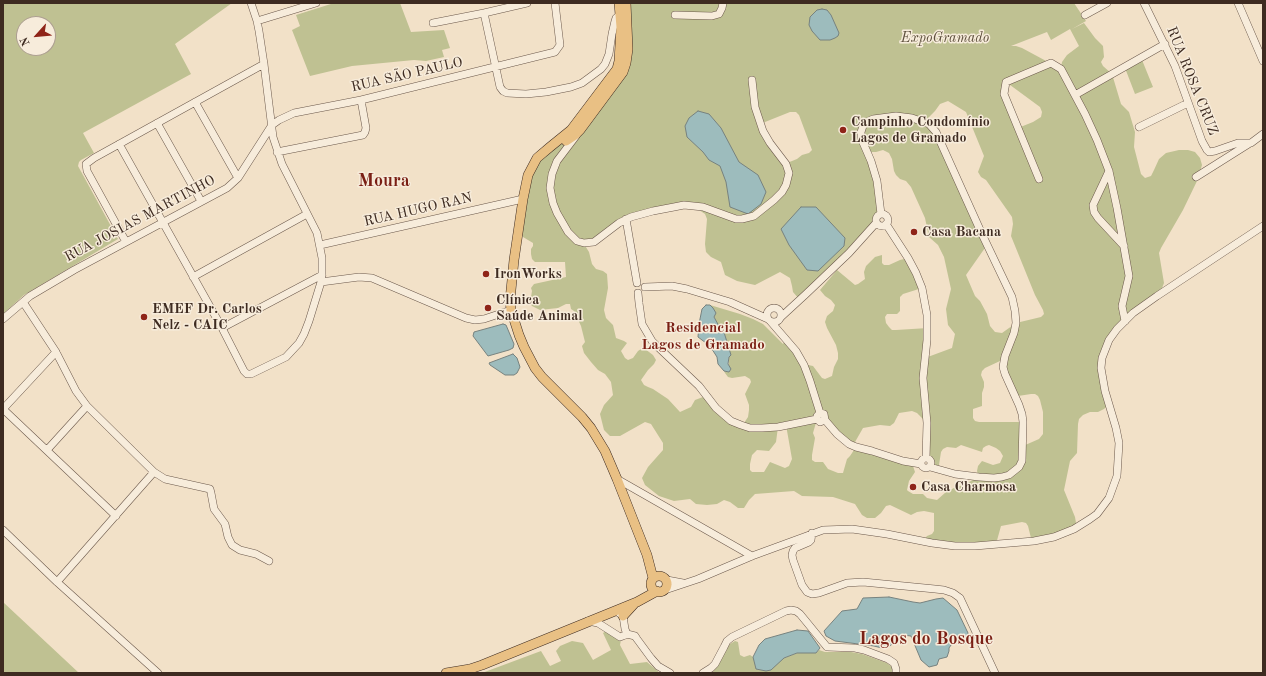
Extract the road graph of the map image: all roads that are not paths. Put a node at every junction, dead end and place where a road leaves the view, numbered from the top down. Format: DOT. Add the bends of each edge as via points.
graph roads {
  1 [pos="250,3"];
  2 [pos="316,3"];
  3 [pos="527,3"];
  4 [pos="555,3"];
  5 [pos="723,3"];
  6 [pos="1107,3"];
  7 [pos="1144,3"];
  8 [pos="1238,3"];
  9 [pos="515,4"];
  10 [pos="484,13"];
  11 [pos="621,15"];
  12 [pos="675,15"];
  13 [pos="1086,15"];
  14 [pos="257,21"];
  15 [pos="433,23"];
  16 [pos="1165,44"];
  17 [pos="1263,61"];
  18 [pos="264,64"];
  19 [pos="496,67"];
  20 [pos="752,80"];
  21 [pos="1075,95"];
  22 [pos="361,100"];
  23 [pos="195,102"];
  24 [pos="1188,102"];
  25 [pos="157,123"];
  26 [pos="272,125"];
  27 [pos="1139,127"];
  28 [pos="578,128"];
  29 [pos="1263,134"];
  30 [pos="571,140"];
  31 [pos="1250,143"];
  32 [pos="119,144"];
  33 [pos="550,147"];
  34 [pos="278,152"];
  35 [pos="1109,171"];
  36 [pos="1196,177"];
  37 [pos="238,178"];
  38 [pos="1038,179"];
  39 [pos="523,199"];
  40 [pos="201,201"];
  41 [pos="307,214"];
  42 [pos="881,214"];
  43 [pos="626,219"];
  44 [pos="162,222"];
  45 [pos="876,223"];
  46 [pos="886,224"];
  47 [pos="1263,226"];
  48 [pos="126,242"];
  49 [pos="320,245"];
  50 [pos="1124,246"];
  51 [pos="193,277"];
  52 [pos="322,279"];
  53 [pos="637,283"];
  54 [pos="645,287"];
  55 [pos="638,293"];
  56 [pos="798,301"];
  57 [pos="23,302"];
  58 [pos="747,309"];
  59 [pos="511,310"];
  60 [pos="773,310"];
  61 [pos="3,319"];
  62 [pos="775,320"];
  63 [pos="1125,321"];
  64 [pos="222,328"];
  65 [pos="56,352"];
  66 [pos="87,406"];
  67 [pos="3,409"];
  68 [pos="821,418"];
  69 [pos="47,450"];
  70 [pos="923,461"];
  71 [pos="154,472"];
  72 [pos="617,479"];
  73 [pos="116,516"];
  74 [pos="3,530"];
  75 [pos="812,533"];
  76 [pos="752,556"];
  77 [pos="269,561"];
  78 [pos="57,582"];
  79 [pos="659,583"];
  80 [pos="637,602"];
  81 [pos="628,605"];
  82 [pos="611,612"];
  83 [pos="623,616"];
  84 [pos="587,621"];
  85 [pos="627,634"];
  86 [pos="158,673"];
  87 [pos="446,673"];
  88 [pos="670,673"];
  89 [pos="703,673"];
  90 [pos="896,673"];
  91 [pos="995,673"];
  1 -- 14 [label="street"];
  2 -- 14 [label="street"];
  3 -- 9 [label="street"];
  4 -- 19 [label="street, RUA SÃO PAULO" via="560,45 555,52"];
  5 -- 12 [label="street" via="718,14 712,16"];
  6 -- 13 [label="street"];
  7 -- 16 [label="street, RUA ROSA CRUZ"];
  8 -- 17 [label="street"];
  9 -- 10 [label="street"];
  10 -- 15 [label="street"];
  10 -- 19 [label="street"];
  11 -- 19 [label="street" via="612,34 605,64 582,83 546,92 507,93 500,87"];
  11 -- 28 [label="main road" via="617,69"];
  14 -- 18 [label="street"];
  16 -- 21 [label="street"];
  16 -- 24 [label="street, RUA ROSA CRUZ"];
  18 -- 23 [label="street"];
  18 -- 26 [label="street"];
  19 -- 22 [label="street, RUA SÃO PAULO"];
  20 -- 43 [label="street" via="755,107 763,131 788,169 788,178 782,192 760,212 748,218 736,219 703,207 684,205"];
  21 -- 35 [label="street"];
  21 -- 38 [label="street" via="1061,69 1051,63 1006,82 1004,94"];
  22 -- 26 [label="street, RUA SÃO PAULO" via="294,113"];
  22 -- 34 [label="street" via="366,128 363,135"];
  23 -- 25 [label="street"];
  23 -- 37 [label="street"];
  24 -- 27 [label="street"];
  24 -- 31 [label="street, RUA ROSA CRUZ" via="1207,150 1212,152 1238,143"];
  25 -- 32 [label="street"];
  25 -- 40 [label="street"];
  26 -- 34 [label="street"];
  26 -- 37 [label="street, RUA JOSIAS MARTINHO"];
  28 -- 30 [label="main road"];
  28 -- 33 [label="main road"];
  29 -- 31 [label="street"];
  30 -- 33 [label="main road"];
  30 -- 43 [label="street" via="557,161 550,188 557,213 568,232 577,241 594,242"];
  31 -- 36 [label="street"];
  32 -- 44 [label="street"];
  32 -- 48 [label="street" via="86,164 87,171"];
  33 -- 39 [label="main road" via="536,158 528,175"];
  34 -- 41 [label="street"];
  35 -- 50 [label="street"];
  35 -- 50 [label="street" via="1094,205 1094,212"];
  37 -- 40 [label="street, RUA JOSIAS MARTINHO" via="227,188"];
  39 -- 49 [label="street, RUA HUGO RAN"];
  39 -- 59 [label="main road" via="510,290"];
  40 -- 44 [label="street, RUA JOSIAS MARTINHO"];
  41 -- 49 [label="street"];
  41 -- 51 [label="street"];
  42 -- 45 [label="street" via="877,216"];
  42 -- 46 [label="street" via="887,217"];
  42 -- 70 [label="street" via="877,181 861,138 863,126 874,119 896,116 929,124 936,132 1012,297 1015,311 1014,334 1003,362 1023,422 1022,461 1019,468 1002,477 979,477 925,468"];
  43 -- 53 [label="street"];
  44 -- 48 [label="street, RUA JOSIAS MARTINHO"];
  44 -- 51 [label="street"];
  45 -- 46 [label="street" via="882,226"];
  45 -- 56 [label="street" via="849,253"];
  46 -- 70 [label="street" via="916,273 925,301 928,328 923,378 927,423"];
  47 -- 63 [label="street" via="1156,296"];
  48 -- 57 [label="street, RUA JOSIAS MARTINHO"];
  49 -- 52 [label="street"];
  50 -- 63 [label="street" via="1128,276 1122,306"];
  51 -- 64 [label="street"];
  52 -- 59 [label="street" via="372,278 475,320"];
  52 -- 64 [label="street"];
  52 -- 64 [label="street" via="304,334 286,357 248,374 244,371"];
  53 -- 54 [label="street" via="643,283"];
  53 -- 55 [label="street" via="634,289"];
  54 -- 55 [label="street" via="644,291"];
  54 -- 58 [label="street" via="672,286 687,289"];
  55 -- 68 [label="street" via="642,324 652,341 699,386 730,421 750,428 762,428"];
  56 -- 60 [label="street"];
  56 -- 62 [label="street"];
  57 -- 61 [label="street, RUA JOSIAS MARTINHO"];
  57 -- 65 [label="street"];
  58 -- 60 [label="street"];
  58 -- 62 [label="street"];
  59 -- 72 [label="main road" via="518,335 532,363 542,377 591,428 605,451"];
  60 -- 62 [label="street" via="780,312"];
  60 -- 62 [label="street" via="767,314"];
  62 -- 68 [label="street" via="804,366"];
  63 -- 75 [label="street" via="1108,340 1101,368 1118,443 1117,476 1109,498 1090,519 1054,537 975,546 932,543 852,529"];
  65 -- 66 [label="street"];
  65 -- 67 [label="street"];
  66 -- 69 [label="street"];
  66 -- 71 [label="street"];
  67 -- 69 [label="street"];
  68 -- 70 [label="street" via="849,444 856,447 903,462"];
  69 -- 73 [label="street"];
  71 -- 73 [label="street"];
  71 -- 77 [label="street" via="171,481 210,489 214,508 225,524 232,545"];
  72 -- 76 [label="street"];
  72 -- 79 [label="main road"];
  73 -- 78 [label="street"];
  74 -- 78 [label="street"];
  75 -- 76 [label="street"];
  75 -- 91 [label="street" via="811,540 795,548 792,555 807,592 819,593 847,583 863,582 944,590 960,598"];
  76 -- 79 [label="street" via="698,579 683,583"];
  78 -- 86 [label="street"];
  79 -- 80 [label="main road"];
  79 -- 81 [label="main road"];
  80 -- 81 [label="main road"];
  80 -- 83 [label="main road"];
  81 -- 82 [label="main road"];
  82 -- 83 [label="street"];
  82 -- 84 [label="main road"];
  83 -- 85 [label="street"];
  84 -- 85 [label="street" via="598,623 620,637"];
  84 -- 87 [label="main road" via="482,665"];
  85 -- 88 [label="street" via="635,636 658,666"];
  89 -- 90 [label="street" via="715,664 732,637 791,610 800,614 827,646 855,648 888,659 894,664"];
}
